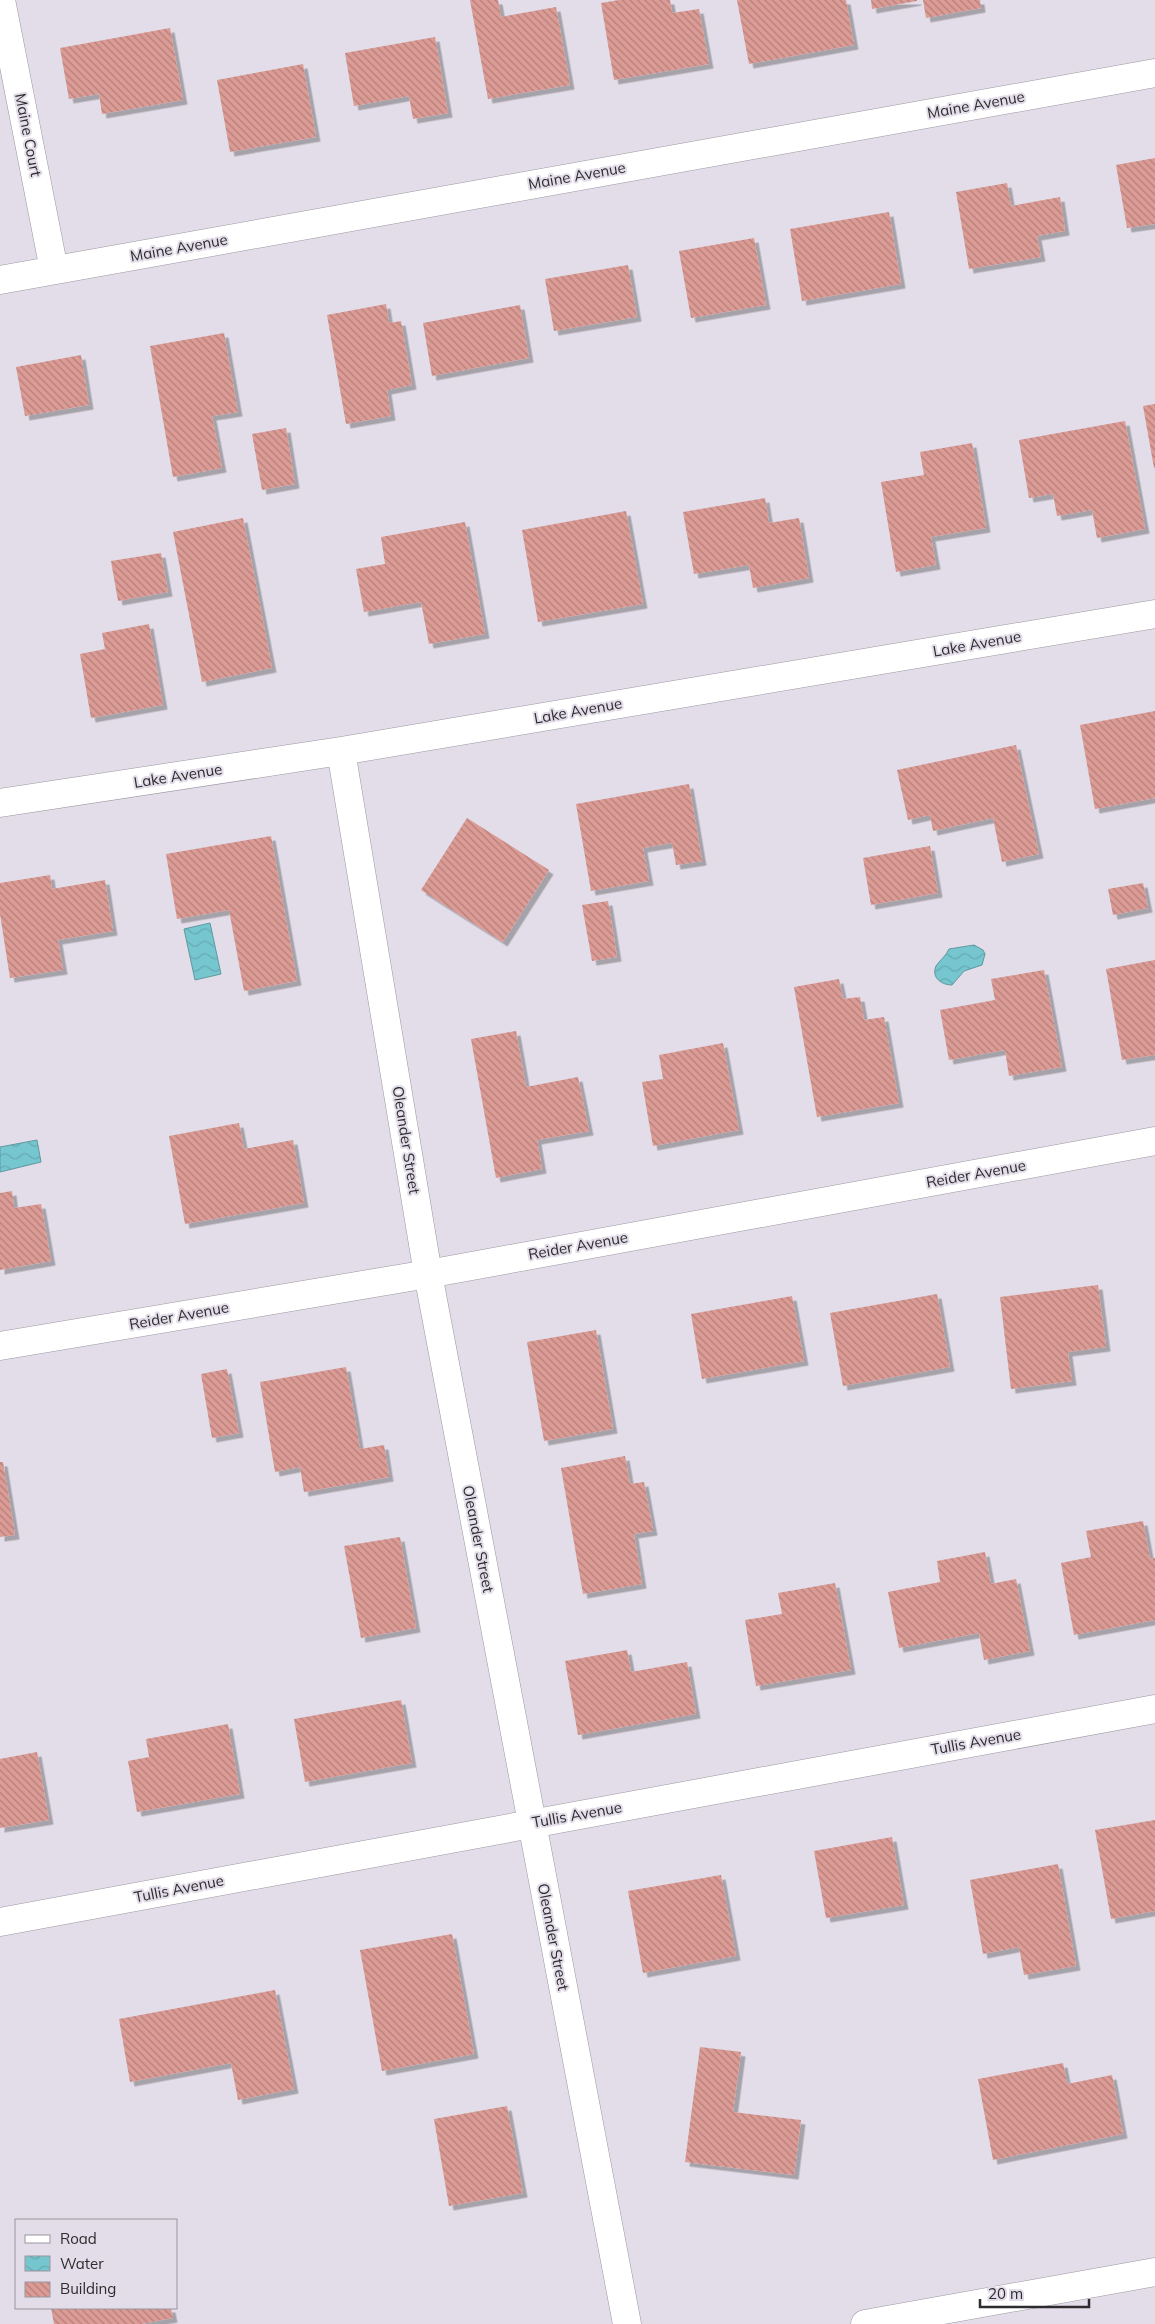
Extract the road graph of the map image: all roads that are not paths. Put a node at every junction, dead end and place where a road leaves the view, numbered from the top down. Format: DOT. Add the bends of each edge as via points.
graph roads {
  1 [pos="1,0"];
  2 [pos="1155,73"];
  3 [pos="54,270"];
  4 [pos="0,280"];
  5 [pos="1155,614"];
  6 [pos="341,751"];
  7 [pos="0,803"];
  8 [pos="1155,1141"];
  9 [pos="428,1274"];
  10 [pos="0,1346"];
  11 [pos="1155,1709"];
  12 [pos="531,1823"];
  13 [pos="0,1922"];
  14 [pos="1155,2272"];
  15 [pos="627,2324"];
  16 [pos="865,2324"];
  1 -- 3 [label="street, Maine Court"];
  2 -- 3 [label="street, Maine Avenue"];
  3 -- 4 [label="street, Maine Avenue"];
  5 -- 6 [label="street, Lake Avenue"];
  6 -- 7 [label="street, Lake Avenue"];
  6 -- 9 [label="street, Oleander Street"];
  8 -- 9 [label="street, Reider Avenue"];
  9 -- 10 [label="street, Reider Avenue"];
  9 -- 12 [label="street, Oleander Street"];
  11 -- 12 [label="street, Tullis Avenue"];
  12 -- 13 [label="street, Tullis Avenue"];
  12 -- 15 [label="street, Oleander Street"];
  14 -- 16 [label="street"];
}
